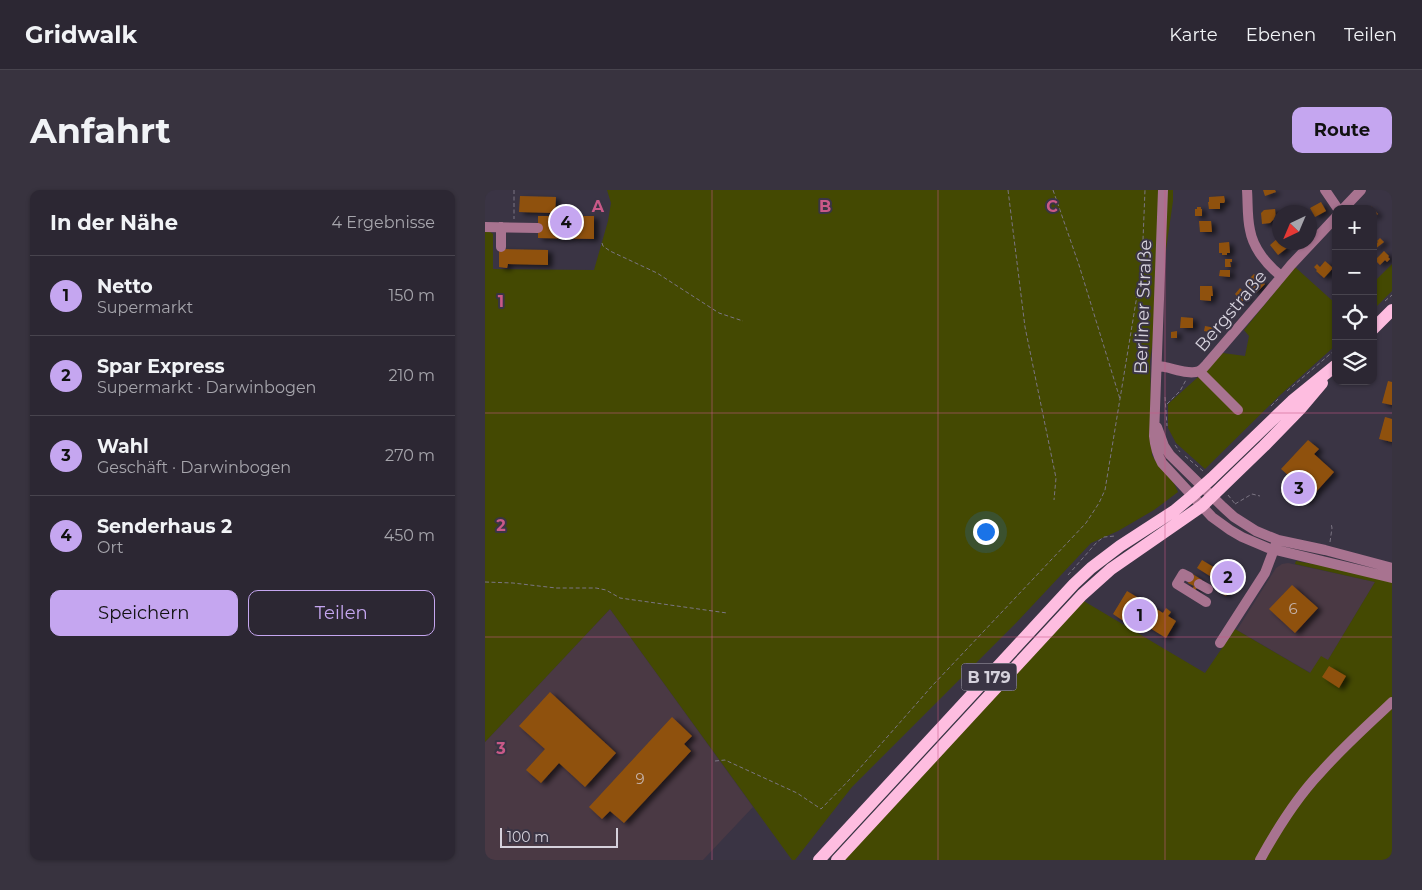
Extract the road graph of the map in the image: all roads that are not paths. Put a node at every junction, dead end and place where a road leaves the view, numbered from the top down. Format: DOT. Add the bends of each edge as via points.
graph roads {
  1 [pos="1163,190"];
  2 [pos="1247,190"];
  3 [pos="1325,190"];
  4 [pos="1361,190"];
  5 [pos="1335,205"];
  6 [pos="1347,205"];
  7 [pos="1332,221"];
  8 [pos="501,227"];
  9 [pos="485,228"];
  10 [pos="538,228"];
  11 [pos="501,247"];
  12 [pos="1281,276"];
  13 [pos="1392,310"];
  14 [pos="1377,324"];
  15 [pos="1332,364"];
  16 [pos="1332,364"];
  17 [pos="1157,366"];
  18 [pos="1194,372"];
  19 [pos="1238,410"];
  20 [pos="1155,424"];
  21 [pos="1207,483"];
  22 [pos="1217,493"];
  23 [pos="1192,496"];
  24 [pos="1202,506"];
  25 [pos="1276,545"];
  26 [pos="1392,568"];
  27 [pos="1189,577"];
  28 [pos="1392,578"];
  29 [pos="1206,602"];
  30 [pos="1220,643"];
  31 [pos="1392,702"];
  32 [pos="819,860"];
  33 [pos="837,860"];
  34 [pos="1260,860"];
  1 -- 17 [label="street, Berliner Straße"];
  2 -- 12 [label="street" via="1253,242"];
  3 -- 5 [label="street"];
  4 -- 6 [label="street"];
  7 -- 12 [label="street, Bergstraße"];
  8 -- 9 [label="street"];
  8 -- 10 [label="street"];
  8 -- 11 [label="street"];
  12 -- 18 [label="street, Bergstraße" via="1244,321"];
  13 -- 14 [label="main road"];
  15 -- 21 [label="main road, B 179"];
  16 -- 22 [label="main road, B 179" via="1300,409"];
  17 -- 18 [label="street, Bergstraße"];
  17 -- 20 [label="street, Berliner Straße"];
  18 -- 19 [label="street"];
  20 -- 21 [label="street, Berliner Straße" via="1170,455"];
  20 -- 23 [label="street, Berliner Straße" via="1158,457"];
  21 -- 22 [label="street, Berliner Straße"];
  21 -- 23 [label="main road, B 179"];
  22 -- 24 [label="main road, B 179"];
  22 -- 25 [label="street, Berliner Straße" via="1234,517"];
  23 -- 24 [label="street, Berliner Straße"];
  23 -- 32 [label="main road, B 179" via="1120,546 1074,584"];
  24 -- 25 [label="street, Berliner Straße" via="1230,530 1255,543"];
  24 -- 33 [label="main road, B 179" via="1111,569 1082,594"];
  25 -- 26 [label="street" via="1325,550"];
  25 -- 28 [label="street"];
  25 -- 30 [label="street" via="1265,573"];
  27 -- 29 [label="street" via="1183,574 1177,584"];
  31 -- 34 [label="street" via="1312,781 1285,817"];
}
